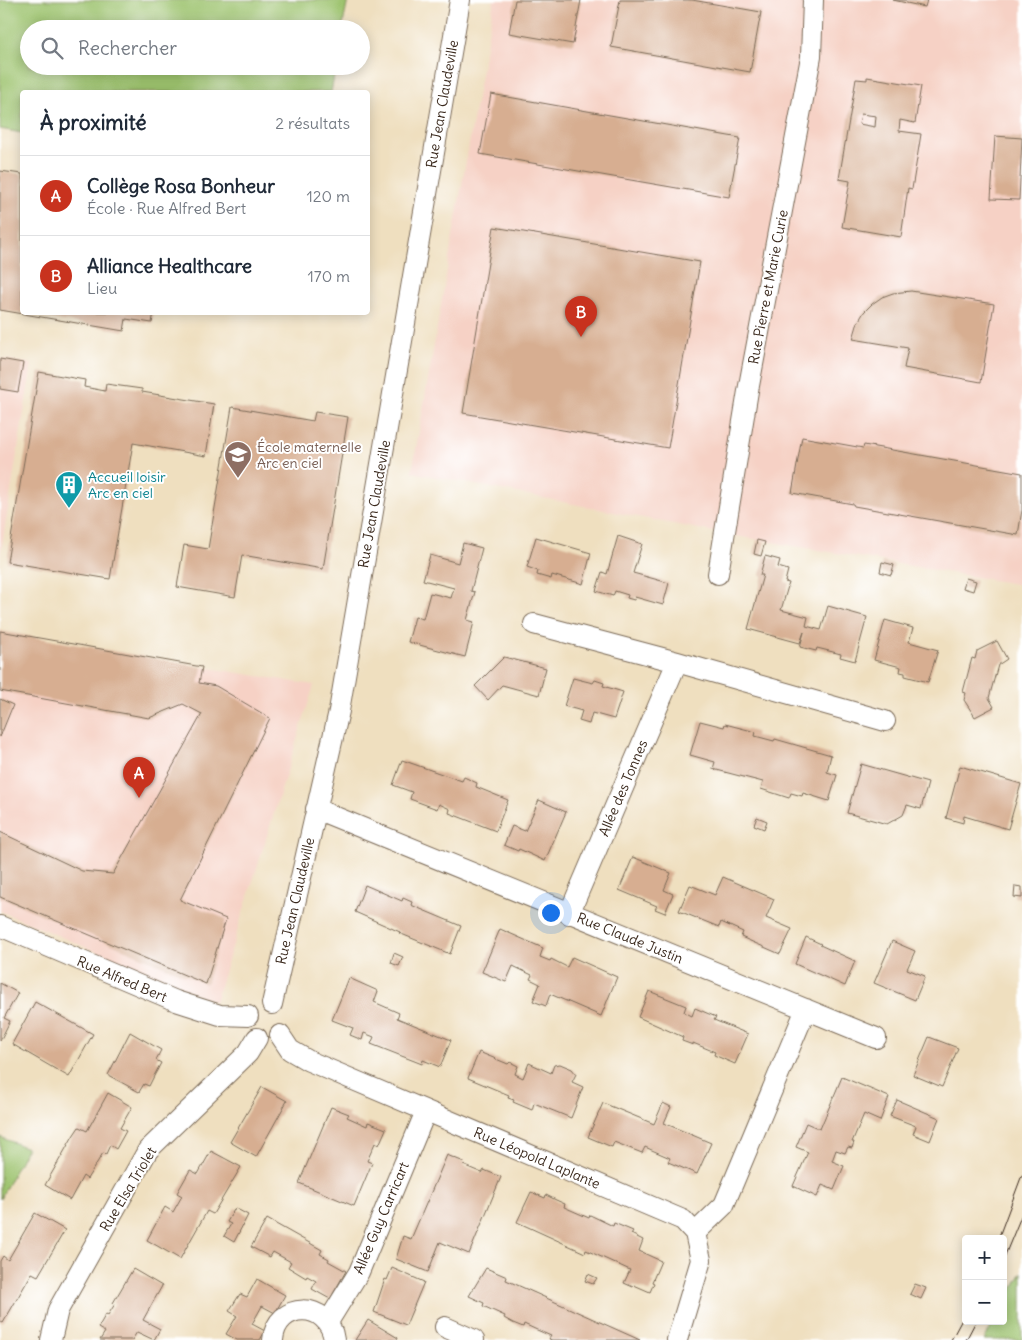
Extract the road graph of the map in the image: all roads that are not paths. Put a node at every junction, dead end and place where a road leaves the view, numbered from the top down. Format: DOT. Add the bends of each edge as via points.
graph roads {
  1 [pos="460,0"];
  2 [pos="813,0"];
  3 [pos="718,574"];
  4 [pos="534,624"];
  5 [pos="677,662"];
  6 [pos="885,721"];
  7 [pos="316,810"];
  8 [pos="570,914"];
  9 [pos="0,926"];
  10 [pos="272,1004"];
  11 [pos="806,1009"];
  12 [pos="248,1016"];
  13 [pos="280,1035"];
  14 [pos="257,1038"];
  15 [pos="876,1038"];
  16 [pos="426,1111"];
  17 [pos="695,1233"];
  18 [pos="445,1327"];
  19 [pos="331,1331"];
  20 [pos="51,1340"];
  21 [pos="273,1340"];
  22 [pos="474,1340"];
  23 [pos="677,1340"];
  1 -- 7 [label="street, Rue Jean Claudeville" via="341,701"];
  2 -- 3 [label="street, Rue Pierre et Marie Curie" via="811,57 748,391"];
  4 -- 5 [label="street"];
  5 -- 6 [label="street"];
  5 -- 8 [label="street, Allée des Tonnes"];
  7 -- 8 [label="street, Rue Claude Justin"];
  7 -- 10 [label="street, Rue Jean Claudeville"];
  8 -- 11 [label="street, Rue Claude Justin"];
  9 -- 12 [label="street, Rue Alfred Bert" via="176,1001 220,1015"];
  10 -- 12 [label="street" via="260,1004"];
  10 -- 13 [label="street" via="284,1017"];
  11 -- 15 [label="street, Rue Claude Justin"];
  11 -- 17 [label="street" via="724,1205"];
  12 -- 14 [label="street" via="249,1028"];
  13 -- 14 [label="street" via="268,1041"];
  13 -- 16 [label="street, Rue Léopold Laplante" via="290,1050 309,1061"];
  14 -- 20 [label="street, Rue Elsa Triolet" via="248,1053 148,1150 58,1310"];
  16 -- 17 [label="street, Rue Léopold Laplante" via="683,1220"];
  16 -- 19 [label="street, Allée Guy Carricart" via="360,1272"];
  17 -- 23 [label="street" via="701,1260"];
  18 -- 22 [label="street"];
  19 -- 21 [label="street, Allée Guy Carricart" via="321,1315 302,1310 284,1317 277,1325"];
}
